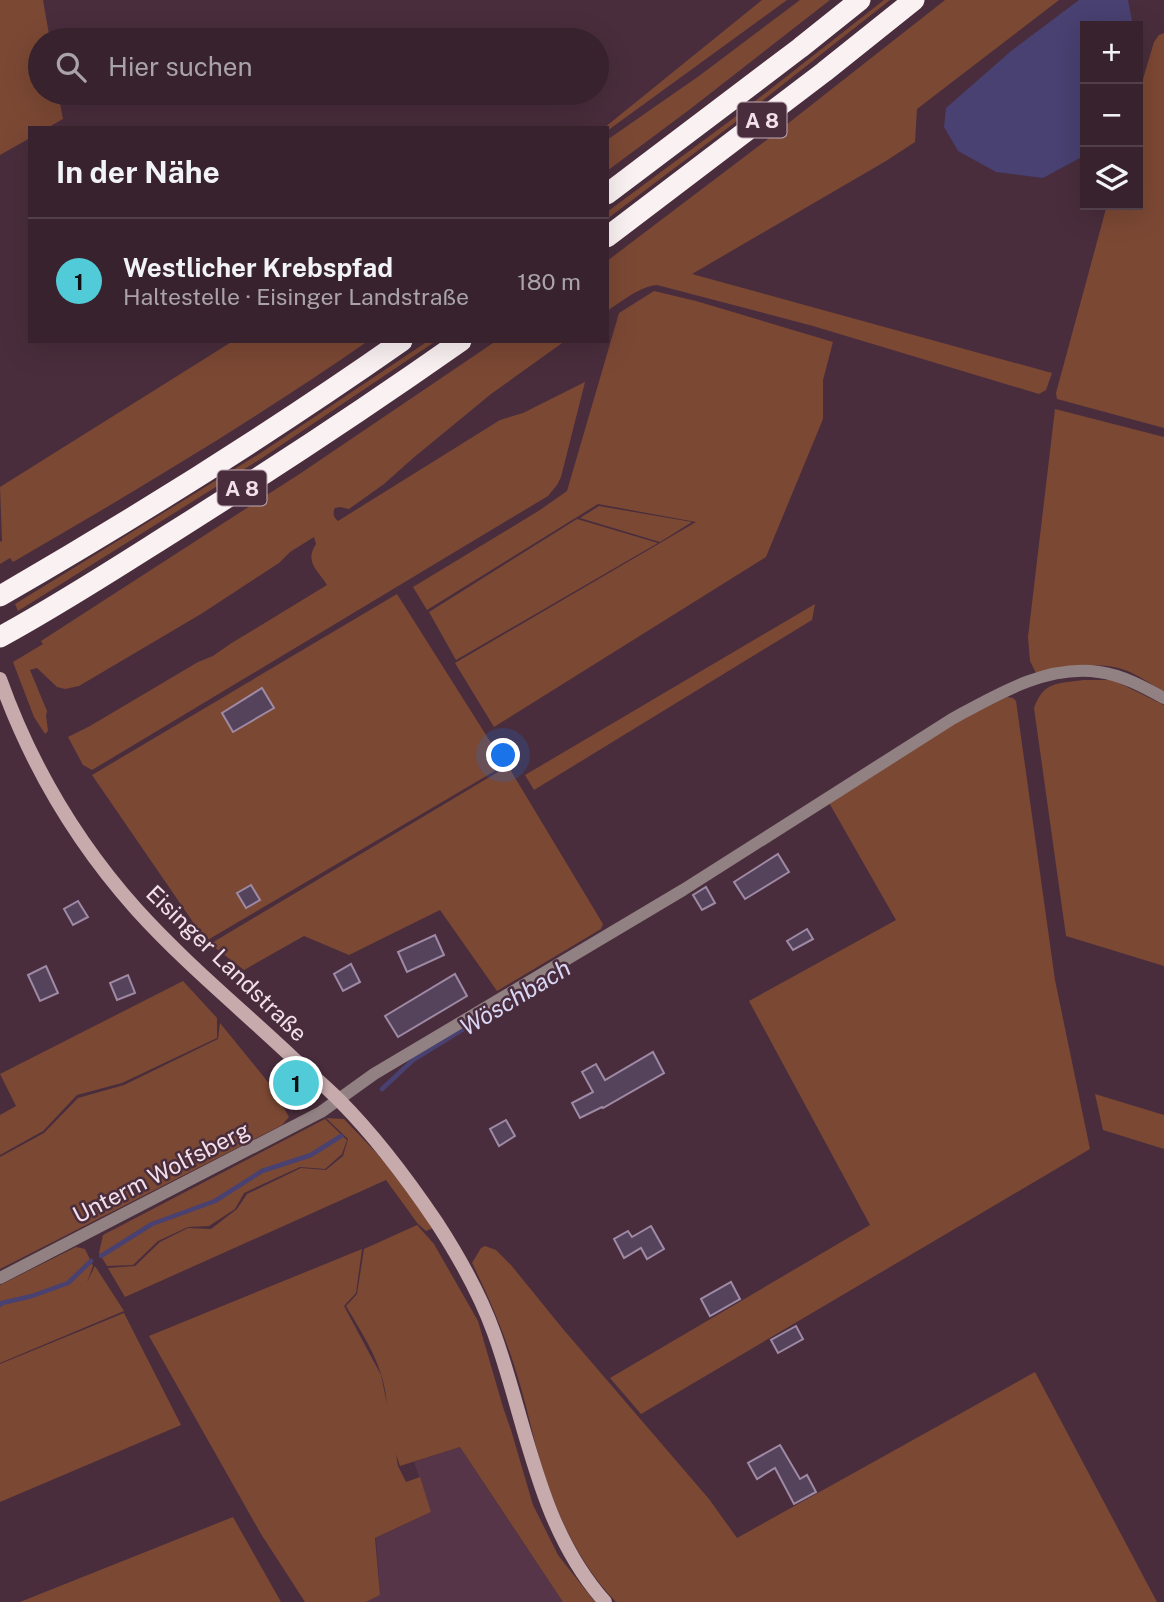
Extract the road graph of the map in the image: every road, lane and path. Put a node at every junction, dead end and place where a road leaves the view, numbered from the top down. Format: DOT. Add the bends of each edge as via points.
graph roads {
  1 [pos="860,0"];
  2 [pos="914,0"];
  3 [pos="609,192"];
  4 [pos="609,235"];
  5 [pos="399,343"];
  6 [pos="458,343"];
  7 [pos="4,594"];
  8 [pos="9,632"];
  9 [pos="0,678"];
  10 [pos="1164,698"];
  11 [pos="339,1100"];
  12 [pos="0,1278"];
  13 [pos="605,1602"];
  1 -- 3 [label="highway, A 8"];
  2 -- 4 [label="highway, A 8"];
  5 -- 7 [label="highway, A 8" via="181,487"];
  6 -- 8 [label="highway, A 8" via="291,457"];
  9 -- 11 [label="main road, Eisinger Landstraße" via="45,780 116,885 186,960"];
  10 -- 11 [label="street, Unterm Wolfsberg" via="1121,678 1087,671 1047,675 988,699 683,890 374,1074"];
  11 -- 12 [label="street, Unterm Wolfsberg"];
  11 -- 13 [label="main road, Eisinger Landstraße" via="404,1177 460,1261 494,1332 550,1513 574,1559"];
}
